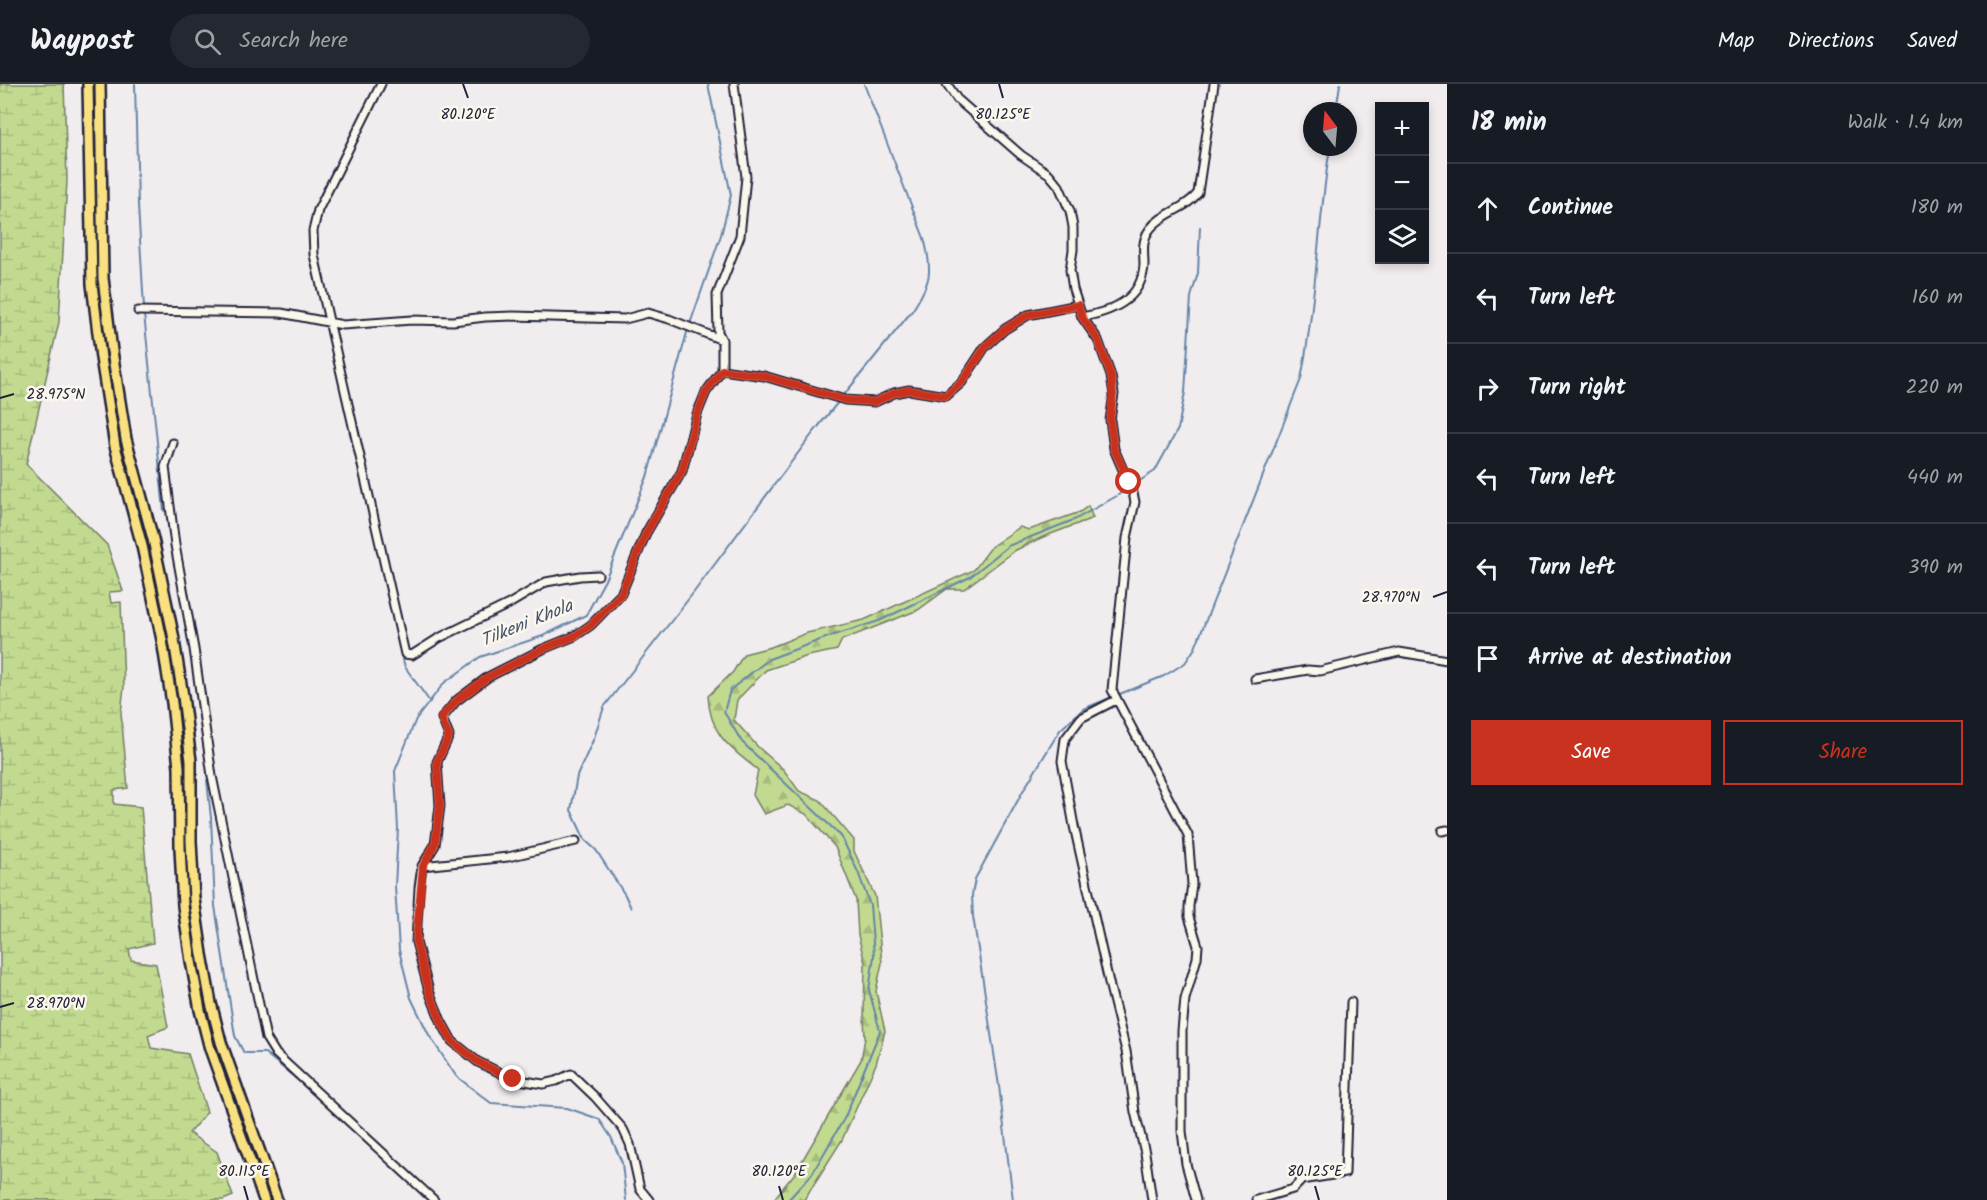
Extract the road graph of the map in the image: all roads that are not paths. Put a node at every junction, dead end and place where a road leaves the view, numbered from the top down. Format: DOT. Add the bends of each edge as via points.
graph roads {
  1 [pos="88,84"];
  2 [pos="100,84"];
  3 [pos="381,84"];
  4 [pos="734,84"];
  5 [pos="947,84"];
  6 [pos="1214,84"];
  7 [pos="1078,305"];
  8 [pos="142,312"];
  9 [pos="1082,317"];
  10 [pos="330,323"];
  11 [pos="722,340"];
  12 [pos="722,370"];
  13 [pos="172,443"];
  14 [pos="598,575"];
  15 [pos="1447,660"];
  16 [pos="1255,679"];
  17 [pos="1116,700"];
  18 [pos="576,841"];
  19 [pos="423,866"];
  20 [pos="1352,1002"];
  21 [pos="264,1200"];
  22 [pos="277,1200"];
  23 [pos="434,1200"];
  24 [pos="649,1200"];
  25 [pos="1152,1200"];
  26 [pos="1196,1200"];
  27 [pos="1256,1200"];
  1 -- 21 [label="main road" via="93,295 115,446 142,546 172,703 179,768 183,906 191,961 210,1049"];
  2 -- 22 [label="main road" via="103,278 126,439 153,539 183,696 190,761 194,899 202,954 221,1042"];
  3 -- 10 [label="street" via="318,210 313,231 314,255"];
  4 -- 11 [label="street" via="746,177 740,236 717,295 718,332"];
  5 -- 7 [label="street" via="957,99 1059,186 1073,227 1070,270"];
  6 -- 9 [label="street" via="1198,193 1150,229 1143,242 1141,280 1132,294 1103,313"];
  7 -- 9 [label="street"];
  7 -- 12 [label="street" via="1028,315 1005,329 986,346 962,382 946,396 909,390 875,402 845,400 764,376"];
  8 -- 10 [label="street" via="281,313"];
  9 -- 17 [label="street" via="1098,340 1111,376 1114,449 1135,502 1127,538 1112,690"];
  10 -- 11 [label="street" via="513,316 625,319 648,313"];
  10 -- 14 [label="street" via="405,654 412,655 546,582"];
  11 -- 12 [label="street"];
  12 -- 19 [label="street" via="706,392 682,471 646,533 621,594 591,625 488,677 441,718 449,736 437,762 440,806 435,844"];
  13 -- 23 [label="street" via="165,467 175,544 212,776 266,1038 276,1054"];
  15 -- 16 [label="street" via="1399,652 1320,671"];
  17 -- 25 [label="street" via="1081,718 1065,739 1062,761 1126,1051"];
  17 -- 26 [label="street" via="1188,835 1192,884 1189,906 1198,946 1185,999 1182,1032 1182,1131"];
  18 -- 19 [label="street" via="508,857"];
  19 -- 24 [label="street" via="416,942 429,991 452,1041 478,1062 513,1079 543,1084 571,1074 622,1129 630,1144 640,1189"];
  20 -- 27 [label="street" via="1345,1173 1302,1180 1293,1189"];
}
